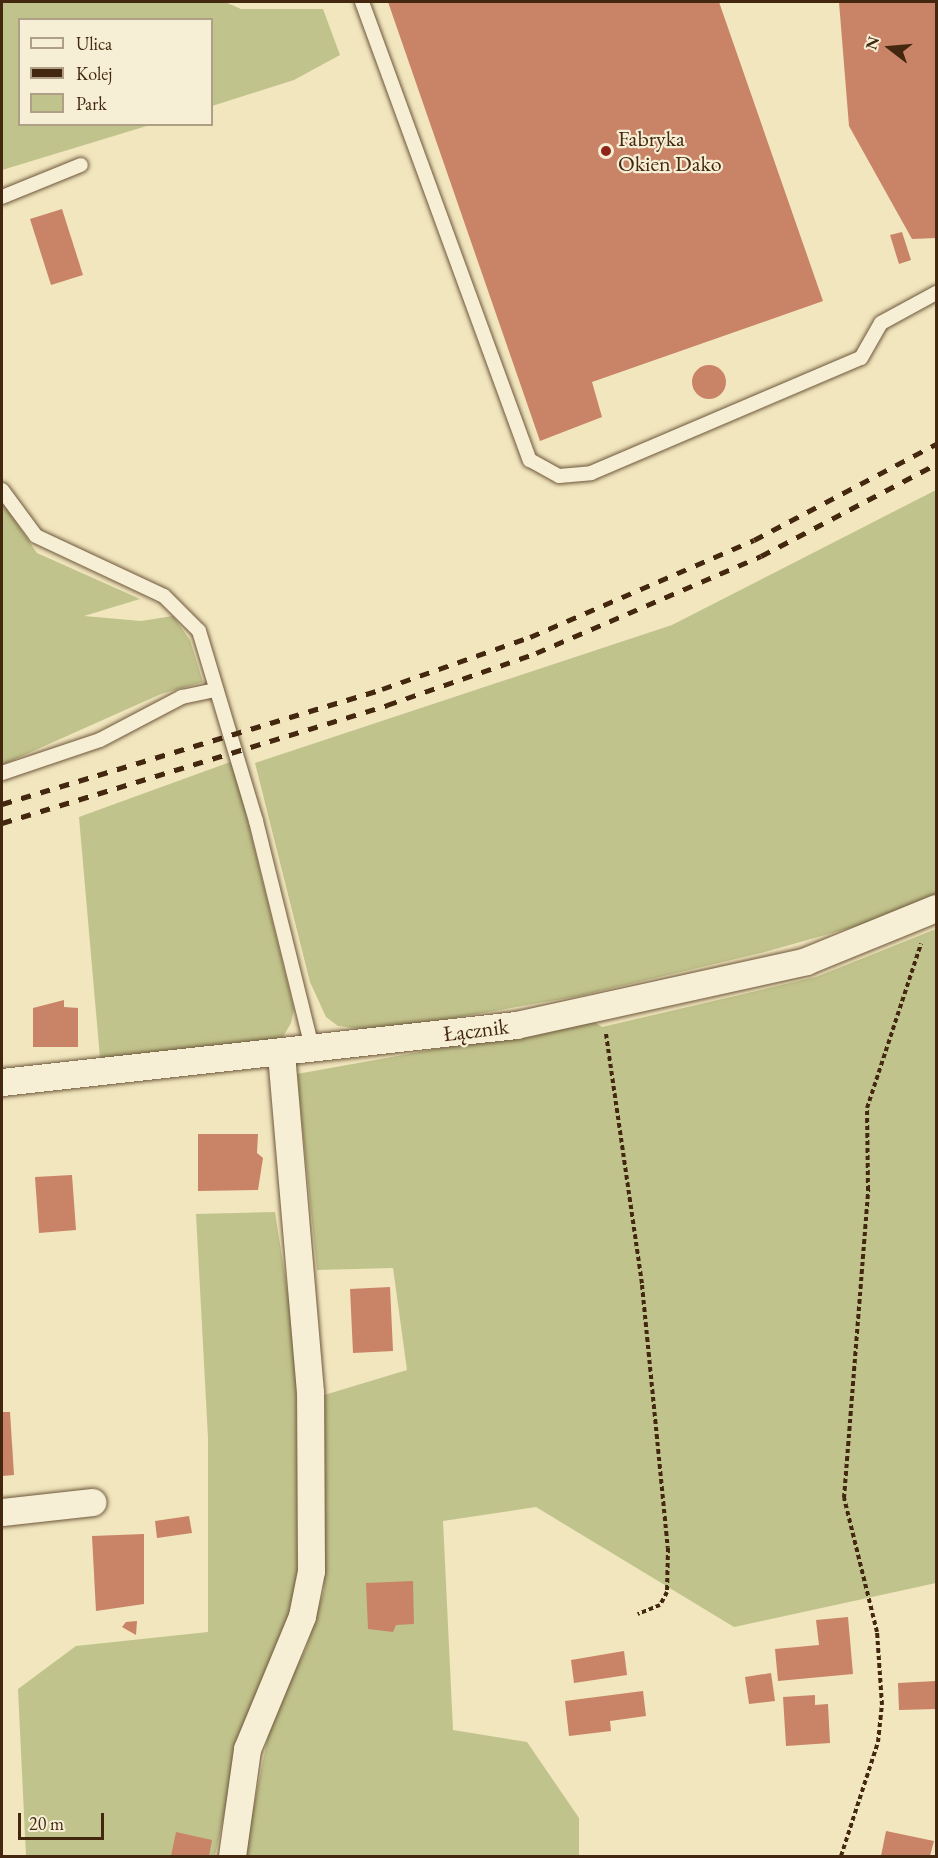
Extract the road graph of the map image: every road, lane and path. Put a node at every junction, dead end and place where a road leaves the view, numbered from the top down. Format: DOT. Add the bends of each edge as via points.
graph roads {
  1 [pos="362,2"];
  2 [pos="81,165"];
  3 [pos="2,197"];
  4 [pos="936,293"];
  5 [pos="2,490"];
  6 [pos="216,690"];
  7 [pos="2,773"];
  8 [pos="928,911"];
  9 [pos="602,1006"];
  10 [pos="313,1051"];
  11 [pos="281,1054"];
  12 [pos="2,1082"];
  13 [pos="93,1502"];
  14 [pos="2,1512"];
  15 [pos="638,1614"];
  16 [pos="232,1857"];
  17 [pos="842,1857"];
  1 -- 4 [label="lane" via="530,460 559,476 591,473 861,358 881,323"];
  2 -- 3 [label="lane"];
  5 -- 6 [label="lane" via="36,536 164,596 199,631"];
  6 -- 7 [label="lane" via="182,697 99,740"];
  6 -- 10 [label="lane" via="256,821"];
  8 -- 9 [label="street, Łącznik" via="806,961"];
  8 -- 17 [label="path" via="867,1108 868,1190 844,1498 877,1632 882,1705 878,1742"];
  9 -- 10 [label="street, Łącznik" via="516,1025"];
  9 -- 15 [label="path" via="642,1285 668,1548 667,1592 660,1605"];
  10 -- 11 [label="street, Łącznik"];
  11 -- 12 [label="street, Łącznik"];
  11 -- 16 [label="street" via="310,1392 311,1571 302,1616 247,1749"];
  13 -- 14 [label="street"];
}
